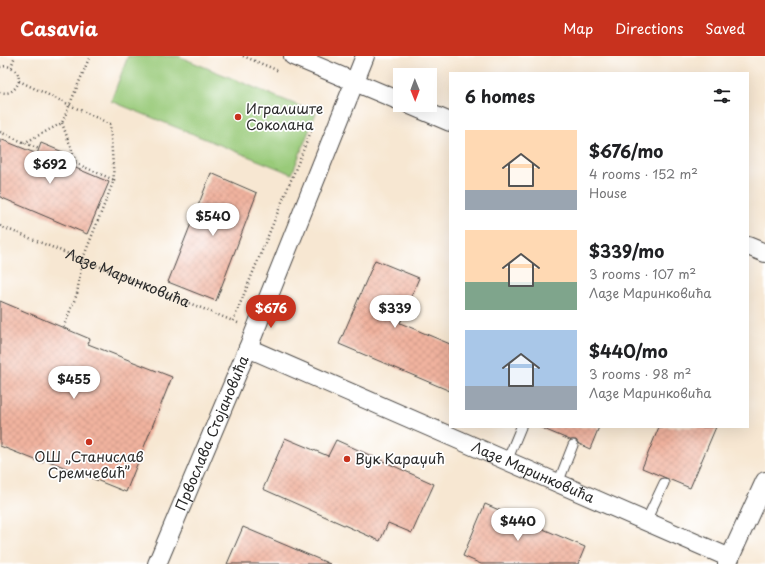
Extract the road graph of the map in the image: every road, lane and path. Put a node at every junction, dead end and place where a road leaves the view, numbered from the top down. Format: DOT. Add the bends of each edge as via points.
graph roads {
  1 [pos="16,56"];
  2 [pos="90,56"];
  3 [pos="293,56"];
  4 [pos="365,56"];
  5 [pos="0,67"];
  6 [pos="11,67"];
  7 [pos="19,81"];
  8 [pos="354,82"];
  9 [pos="0,92"];
  10 [pos="393,98"];
  11 [pos="70,105"];
  12 [pos="426,112"];
  13 [pos="449,122"];
  14 [pos="62,123"];
  15 [pos="313,127"];
  16 [pos="0,132"];
  17 [pos="24,143"];
  18 [pos="39,149"];
  19 [pos="68,160"];
  20 [pos="78,165"];
  21 [pos="114,180"];
  22 [pos="0,226"];
  23 [pos="749,246"];
  24 [pos="765,253"];
  25 [pos="82,261"];
  26 [pos="233,321"];
  27 [pos="63,328"];
  28 [pos="255,330"];
  29 [pos="248,348"];
  30 [pos="521,428"];
  31 [pos="573,445"];
  32 [pos="507,461"];
  33 [pos="765,481"];
  34 [pos="664,483"];
  35 [pos="558,484"];
  36 [pos="646,522"];
  37 [pos="729,561"];
  38 [pos="157,564"];
  1 -- 6 [label="path"];
  2 -- 11 [label="path"];
  3 -- 8 [label="street"];
  4 -- 8 [label="street, Првослава Стојановића"];
  5 -- 6 [label="path"];
  6 -- 7 [label="path" via="18,73"];
  7 -- 9 [label="path" via="12,91"];
  7 -- 11 [label="path"];
  8 -- 10 [label="street"];
  8 -- 28 [label="street, Првослава Стојановића"];
  11 -- 14 [label="path"];
  11 -- 21 [label="path" via="110,124"];
  12 -- 13 [label="street"];
  14 -- 17 [label="path"];
  14 -- 20 [label="path"];
  15 -- 26 [label="path"];
  16 -- 17 [label="path"];
  17 -- 18 [label="path"];
  19 -- 20 [label="path"];
  20 -- 21 [label="path"];
  21 -- 25 [label="path"];
  22 -- 25 [label="path, Лазе Маринковића"];
  23 -- 24 [label="street"];
  25 -- 26 [label="path, Лазе Маринковића"];
  25 -- 27 [label="path" via="77,294"];
  26 -- 28 [label="path, Лазе Маринковића"];
  28 -- 29 [label="street, Првослава Стојановића"];
  29 -- 32 [label="street, Лазе Маринковића"];
  29 -- 38 [label="street, Првослава Стојановића"];
  30 -- 32 [label="lane"];
  31 -- 35 [label="lane"];
  32 -- 35 [label="street, Лазе Маринковића"];
  33 -- 37 [label="street"];
  34 -- 36 [label="lane"];
  35 -- 36 [label="street, Лазе Маринковића"];
  36 -- 37 [label="street, Лазе Маринковића"];
}
